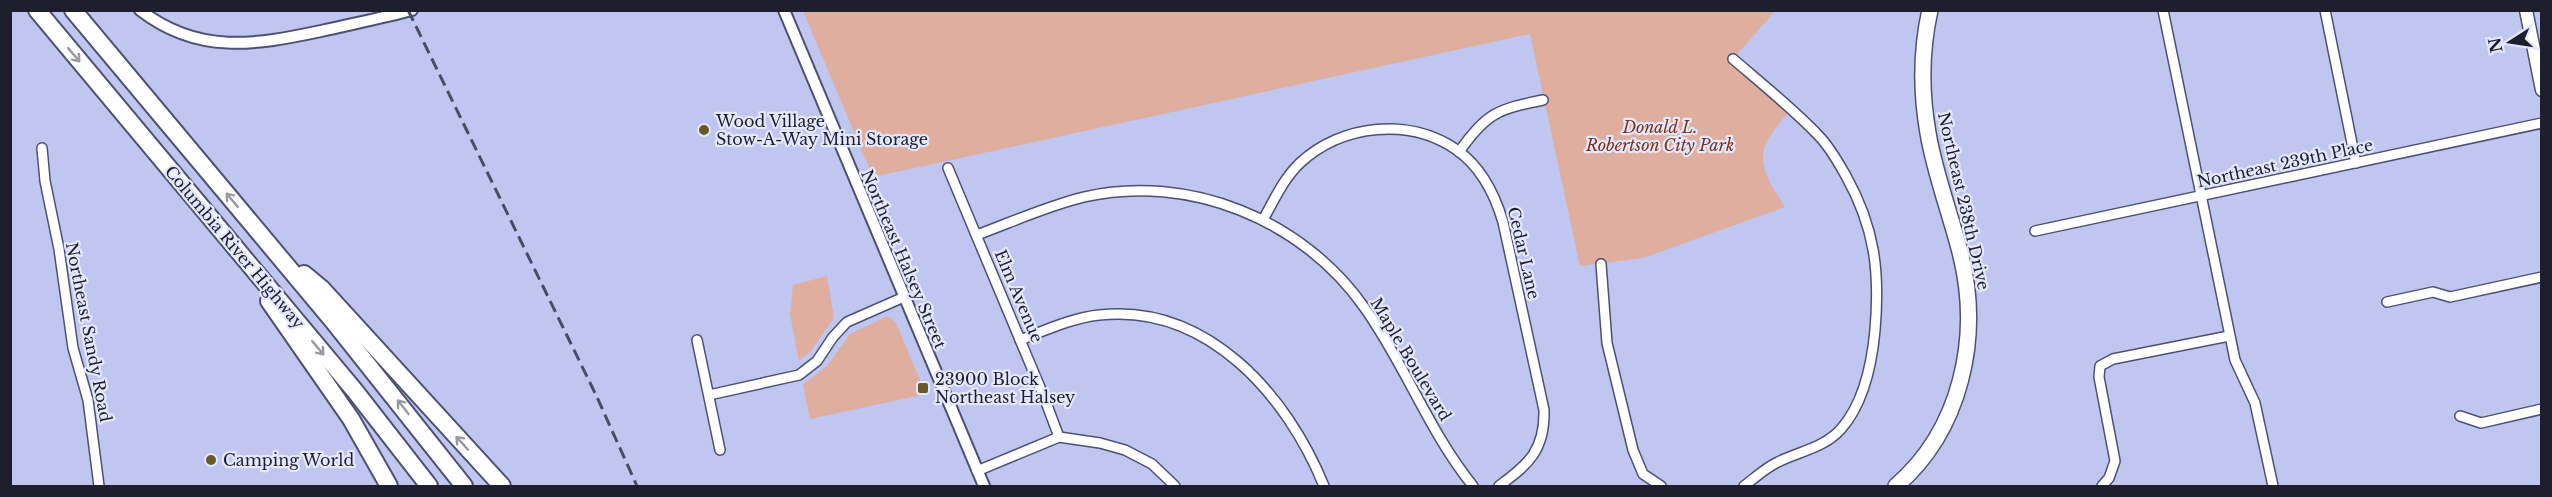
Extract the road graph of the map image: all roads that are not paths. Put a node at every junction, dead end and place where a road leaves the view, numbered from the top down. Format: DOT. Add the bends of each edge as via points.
graph roads {
  1 [pos="37,10"];
  2 [pos="73,10"];
  3 [pos="140,10"];
  4 [pos="412,10"];
  5 [pos="784,10"];
  6 [pos="1930,10"];
  7 [pos="2163,10"];
  8 [pos="2325,10"];
  9 [pos="2526,10"];
  10 [pos="1733,59"];
  11 [pos="2541,90"];
  12 [pos="1543,100"];
  13 [pos="2541,123"];
  14 [pos="42,148"];
  15 [pos="1459,152"];
  16 [pos="2356,163"];
  17 [pos="948,168"];
  18 [pos="2202,196"];
  19 [pos="1263,219"];
  20 [pos="2035,231"];
  21 [pos="976,235"];
  22 [pos="270,245"];
  23 [pos="240,254"];
  24 [pos="1601,264"];
  25 [pos="2541,277"];
  26 [pos="904,297"];
  27 [pos="2387,302"];
  28 [pos="2229,336"];
  29 [pos="697,340"];
  30 [pos="1020,340"];
  31 [pos="709,395"];
  32 [pos="2541,409"];
  33 [pos="2460,416"];
  34 [pos="1059,437"];
  35 [pos="720,450"];
  36 [pos="977,471"];
  37 [pos="99,486"];
  38 [pos="389,486"];
  39 [pos="429,486"];
  40 [pos="464,486"];
  41 [pos="502,486"];
  42 [pos="984,486"];
  43 [pos="1175,486"];
  44 [pos="1324,486"];
  45 [pos="1473,486"];
  46 [pos="1499,486"];
  47 [pos="1660,486"];
  48 [pos="1744,486"];
  49 [pos="1896,486"];
  50 [pos="2102,486"];
  51 [pos="2273,486"];
  1 -- 23 [label="highway, Columbia River Highway, one-way"];
  22 -- 2 [label="highway, Columbia River Highway, one-way"];
  3 -- 4 [label="street" via="183,35 235,45 266,42"];
  5 -- 26 [label="street, Northeast Halsey Street"];
  6 -- 49 [label="highway, Northeast 238th Drive" via="1924,107 1930,144 1962,257 1969,328 1967,353 1953,406 1921,460"];
  7 -- 18 [label="street"];
  8 -- 16 [label="street"];
  9 -- 11 [label="main road"];
  10 -- 48 [label="street" via="1834,154 1863,209 1876,264 1874,343 1864,387 1851,414 1842,428 1819,447 1778,462"];
  12 -- 15 [label="street" via="1491,115"];
  13 -- 16 [label="street, Northeast 239th Place"];
  14 -- 37 [label="street, Northeast Sandy Road" via="74,348 88,400"];
  15 -- 19 [label="street, Cedar Lane" via="1445,143 1401,130 1372,129 1338,138 1300,163"];
  15 -- 46 [label="street, Cedar Lane" via="1485,182 1503,222 1544,410 1538,448 1522,468"];
  16 -- 18 [label="street, Northeast 239th Place"];
  17 -- 21 [label="street, Elm Avenue"];
  18 -- 20 [label="street, Northeast 239th Place"];
  18 -- 28 [label="street"];
  19 -- 21 [label="street, Maple Boulevard" via="1198,197 1132,192 1084,197"];
  19 -- 45 [label="street, Maple Boulevard" via="1310,250 1364,307 1441,441"];
  21 -- 30 [label="street, Elm Avenue"];
  40 -- 22 [label="highway, Columbia River Highway, one-way"];
  41 -- 22 [label="highway, one-way" via="322,289"];
  23 -- 38 [label="highway" via="278,317 363,438"];
  23 -- 39 [label="highway, Columbia River Highway, one-way"];
  24 -- 47 [label="street" via="1607,343 1633,450 1642,474"];
  25 -- 27 [label="street" via="2450,297 2433,292"];
  26 -- 31 [label="street" via="848,322 817,361 799,375"];
  26 -- 36 [label="street, Northeast Halsey Street"];
  28 -- 50 [label="street" via="2113,358 2100,366 2115,461"];
  28 -- 51 [label="street" via="2235,360 2255,403"];
  29 -- 31 [label="street"];
  30 -- 34 [label="street, Elm Avenue"];
  30 -- 44 [label="street" via="1071,321 1115,314 1154,317 1200,334 1230,354 1265,388 1293,426"];
  31 -- 35 [label="street"];
  32 -- 33 [label="street" via="2481,423"];
  34 -- 36 [label="street"];
  34 -- 43 [label="street" via="1125,450 1152,464"];
  36 -- 42 [label="street, Northeast Halsey Street"];
}
